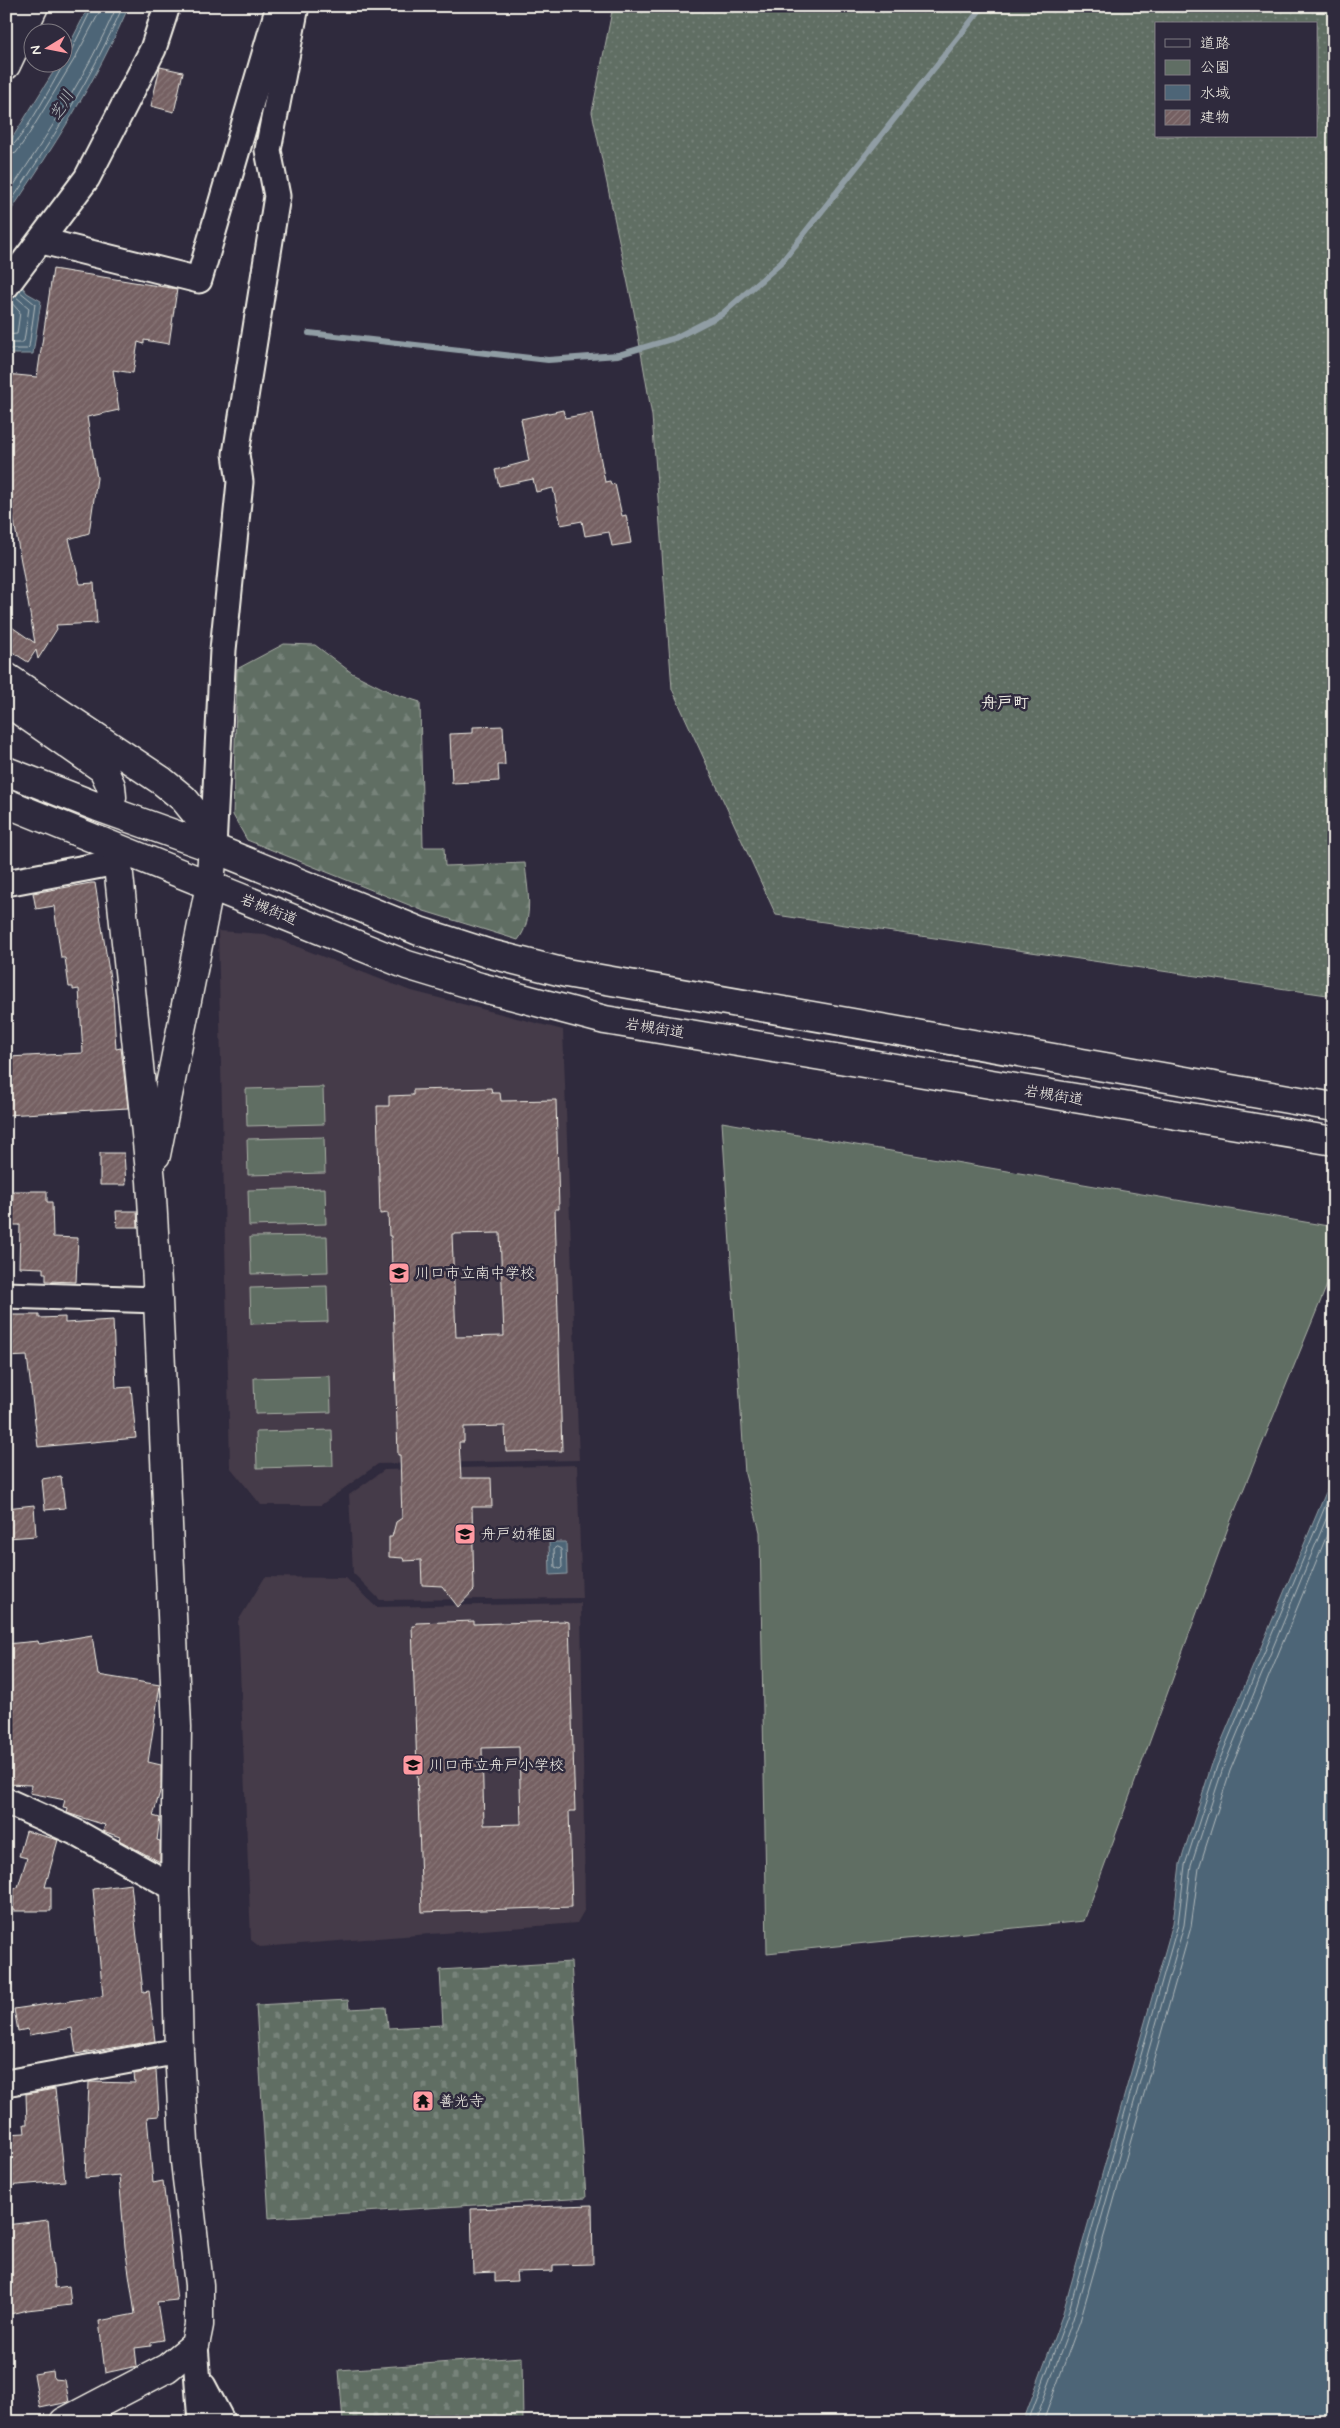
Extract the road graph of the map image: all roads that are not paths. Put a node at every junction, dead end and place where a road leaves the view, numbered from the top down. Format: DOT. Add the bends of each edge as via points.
graph roads {
  1 [pos="10,6"];
  2 [pos="34,6"];
  3 [pos="167,6"];
  4 [pos="279,6"];
  5 [pos="296,6"];
  6 [pos="6,7"];
  7 [pos="6,65"];
  8 [pos="42,240"];
  9 [pos="6,286"];
  10 [pos="6,677"];
  11 [pos="6,701"];
  12 [pos="6,771"];
  13 [pos="112,797"];
  14 [pos="6,803"];
  15 [pos="213,848"];
  16 [pos="117,859"];
  17 [pos="6,883"];
  18 [pos="210,886"];
  19 [pos="1334,1107"];
  20 [pos="1334,1141"];
  21 [pos="151,1181"];
  22 [pos="6,1295"];
  23 [pos="158,1300"];
  24 [pos="6,1801"];
  25 [pos="175,1888"];
  26 [pos="179,2051"];
  27 [pos="6,2084"];
  28 [pos="195,2345"];
  29 [pos="198,2374"];
  30 [pos="64,2422"];
  31 [pos="201,2422"];
  32 [pos="222,2422"];
  1 -- 6 [label="street"];
  2 -- 7 [label="main road"];
  3 -- 8 [label="street" via="153,49 87,178"];
  4 -- 8 [label="street" via="199,280"];
  5 -- 15 [label="street" via="268,150 277,196 236,454 240,482 223,650"];
  8 -- 9 [label="street"];
  10 -- 15 [label="main road" via="184,799 201,820"];
  11 -- 13 [label="main road" via="103,769"];
  12 -- 15 [label="main road"];
  14 -- 18 [label="main road, 岩槻街道"];
  15 -- 18 [label="main road"];
  15 -- 19 [label="main road" via="419,931 487,953 611,982"];
  16 -- 17 [label="street"];
  16 -- 21 [label="main road"];
  18 -- 20 [label="main road, 岩槻街道" via="407,965 605,1020"];
  18 -- 21 [label="main road"];
  21 -- 23 [label="main road"];
  22 -- 23 [label="street"];
  23 -- 25 [label="main road" via="178,1727"];
  24 -- 25 [label="street" via="75,1832"];
  25 -- 26 [label="main road"];
  26 -- 27 [label="street"];
  26 -- 28 [label="main road" via="185,2161 199,2284 199,2325"];
  28 -- 29 [label="street"];
  28 -- 30 [label="main road" via="167,2368"];
  29 -- 31 [label="street"];
  29 -- 32 [label="street"];
}
